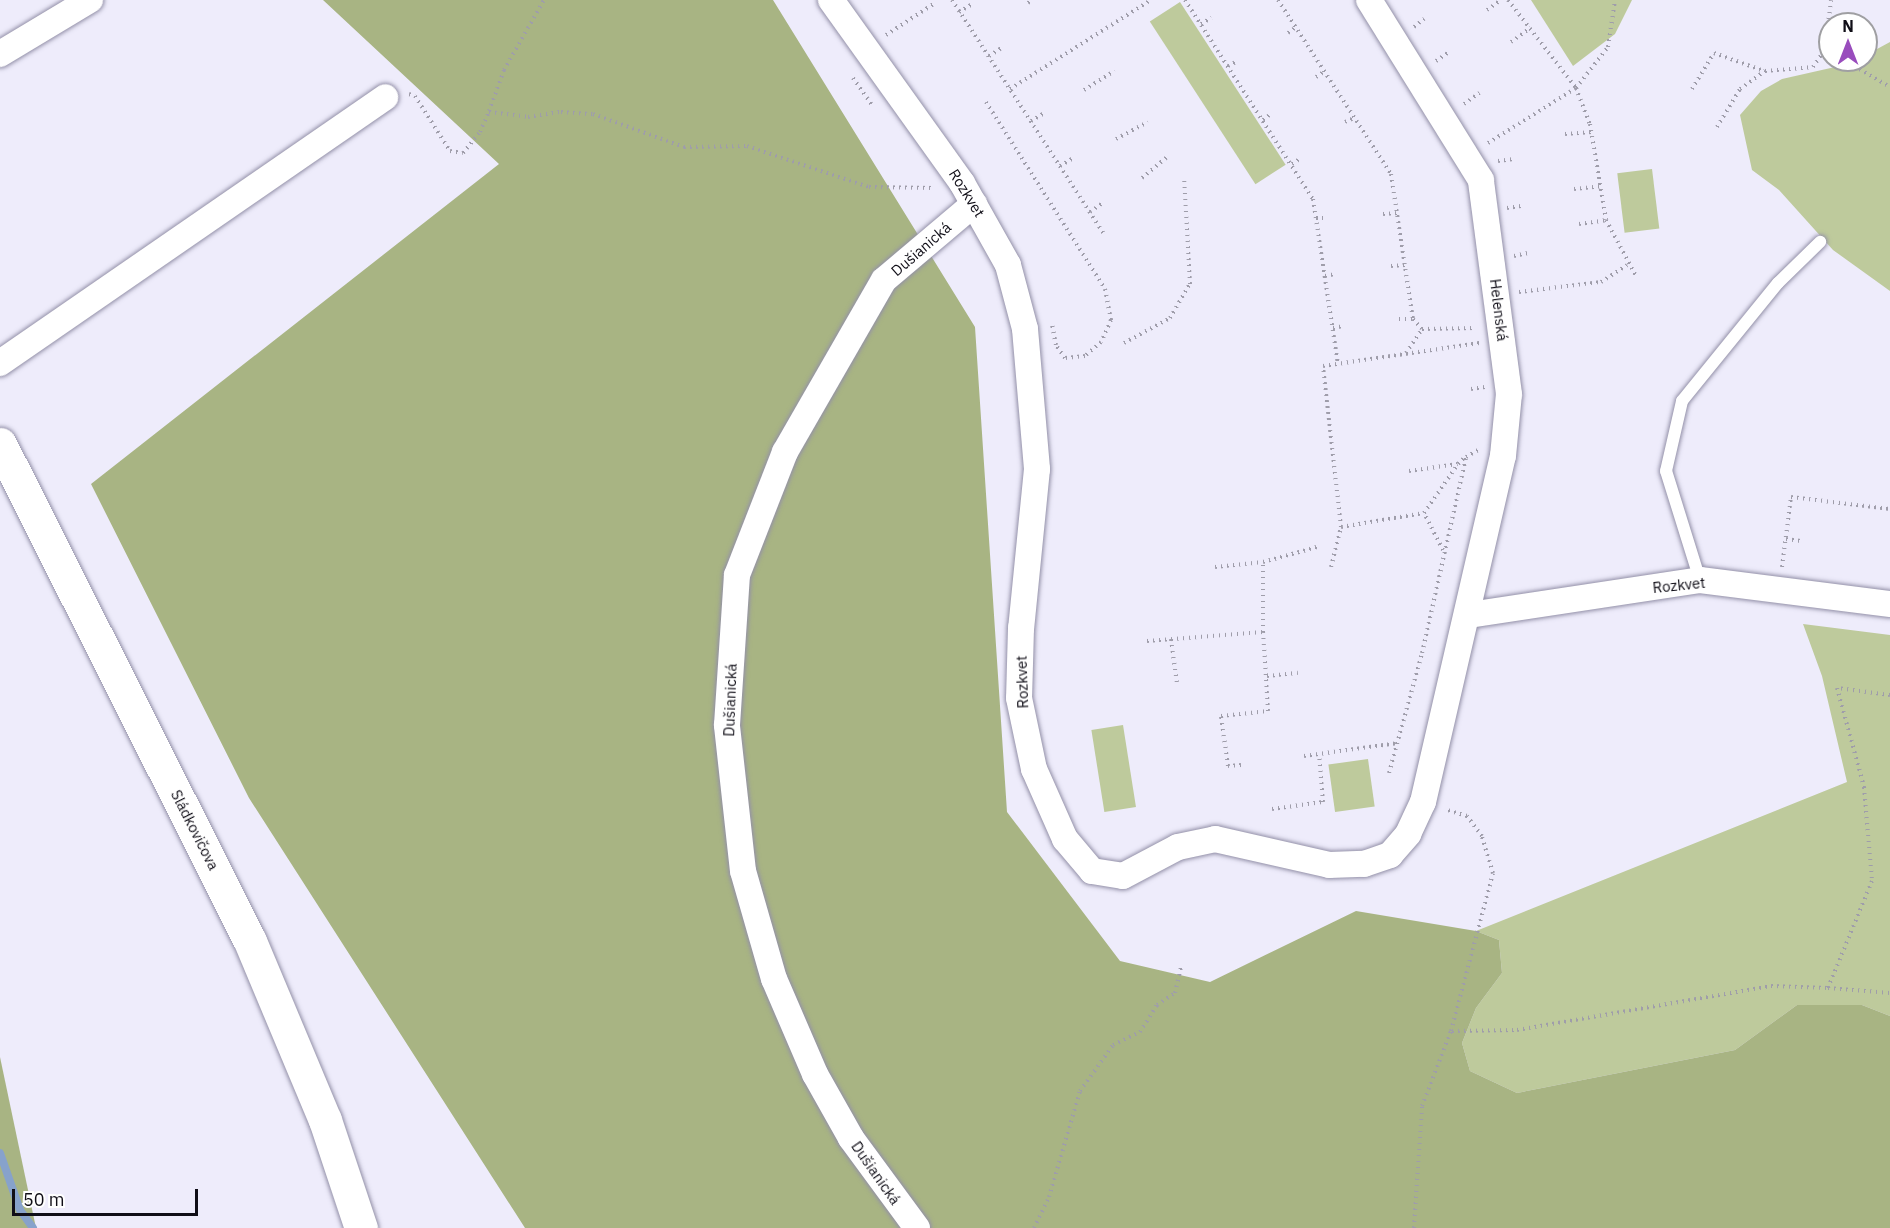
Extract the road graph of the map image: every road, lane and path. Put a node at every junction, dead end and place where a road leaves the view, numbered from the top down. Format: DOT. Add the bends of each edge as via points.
graph roads {
  1 [pos="90,0"];
  2 [pos="544,0"];
  3 [pos="831,0"];
  4 [pos="952,0"];
  5 [pos="1150,0"];
  6 [pos="1185,0"];
  7 [pos="1278,0"];
  8 [pos="1369,0"];
  9 [pos="1501,0"];
  10 [pos="1508,0"];
  11 [pos="1616,0"];
  12 [pos="935,3"];
  13 [pos="974,3"];
  14 [pos="1487,10"];
  15 [pos="959,12"];
  16 [pos="1210,18"];
  17 [pos="1201,24"];
  18 [pos="1296,27"];
  19 [pos="1530,28"];
  20 [pos="1288,33"];
  21 [pos="888,35"];
  22 [pos="1511,42"];
  23 [pos="1003,47"];
  24 [pos="1449,52"];
  25 [pos="0,54"];
  26 [pos="988,57"];
  27 [pos="1818,60"];
  28 [pos="1238,61"];
  29 [pos="1430,65"];
  30 [pos="1228,66"];
  31 [pos="1114,71"];
  32 [pos="1324,71"];
  33 [pos="1765,71"];
  34 [pos="1864,72"];
  35 [pos="851,76"];
  36 [pos="1316,77"];
  37 [pos="1890,87"];
  38 [pos="1576,88"];
  39 [pos="1010,89"];
  40 [pos="1692,89"];
  41 [pos="1084,90"];
  42 [pos="1479,93"];
  43 [pos="385,97"];
  44 [pos="986,102"];
  45 [pos="1461,107"];
  46 [pos="489,112"];
  47 [pos="1046,112"];
  48 [pos="1272,113"];
  49 [pos="879,114"];
  50 [pos="1354,118"];
  51 [pos="1263,120"];
  52 [pos="1031,121"];
  53 [pos="1148,122"];
  54 [pos="1345,122"];
  55 [pos="1717,128"];
  56 [pos="1592,132"];
  57 [pos="1565,135"];
  58 [pos="1116,139"];
  59 [pos="1487,144"];
  60 [pos="1168,156"];
  61 [pos="1075,157"];
  62 [pos="1301,158"];
  63 [pos="1514,159"];
  64 [pos="1497,161"];
  65 [pos="1292,164"];
  66 [pos="1060,166"];
  67 [pos="1184,176"];
  68 [pos="928,178"];
  69 [pos="1142,178"];
  70 [pos="1601,186"];
  71 [pos="934,188"];
  72 [pos="1574,189"];
  73 [pos="1104,202"];
  74 [pos="974,204"];
  75 [pos="1521,206"];
  76 [pos="1504,208"];
  77 [pos="1090,212"];
  78 [pos="1398,213"];
  79 [pos="1383,214"];
  80 [pos="1316,218"];
  81 [pos="1326,218"];
  82 [pos="1606,220"];
  83 [pos="953,222"];
  84 [pos="1579,224"];
  85 [pos="1104,234"];
  86 [pos="1820,242"];
  87 [pos="1528,253"];
  88 [pos="1510,256"];
  89 [pos="1405,265"];
  90 [pos="1627,265"];
  91 [pos="1391,266"];
  92 [pos="1335,274"];
  93 [pos="1325,276"];
  94 [pos="1636,276"];
  95 [pos="1506,300"];
  96 [pos="1399,319"];
  97 [pos="1413,319"];
  98 [pos="1342,326"];
  99 [pos="1333,328"];
  100 [pos="1025,329"];
  101 [pos="1422,329"];
  102 [pos="1482,342"];
  103 [pos="1124,343"];
  104 [pos="1483,353"];
  105 [pos="1405,354"];
  106 [pos="0,363"];
  107 [pos="1338,364"];
  108 [pos="1486,376"];
  109 [pos="1487,387"];
  110 [pos="1471,389"];
  111 [pos="1488,399"];
  112 [pos="0,444"];
  113 [pos="1486,445"];
  114 [pos="1466,457"];
  115 [pos="1458,464"];
  116 [pos="1409,471"];
  117 [pos="1890,509"];
  118 [pos="1424,513"];
  119 [pos="1341,527"];
  120 [pos="1786,539"];
  121 [pos="1801,541"];
  122 [pos="1317,546"];
  123 [pos="1444,551"];
  124 [pos="1263,562"];
  125 [pos="1215,567"];
  126 [pos="1330,567"];
  127 [pos="1782,574"];
  128 [pos="1700,580"];
  129 [pos="1890,604"];
  130 [pos="1469,615"];
  131 [pos="1263,632"];
  132 [pos="1171,639"];
  133 [pos="1147,641"];
  134 [pos="1460,647"];
  135 [pos="1298,673"];
  136 [pos="1267,676"];
  137 [pos="1177,684"];
  138 [pos="1890,695"];
  139 [pos="1398,743"];
  140 [pos="1319,754"];
  141 [pos="1304,756"];
  142 [pos="1241,765"];
  143 [pos="1389,773"];
  144 [pos="1423,802"];
  145 [pos="1272,809"];
  146 [pos="1181,967"];
  147 [pos="1828,988"];
  148 [pos="1890,993"];
  149 [pos="1451,1031"];
  150 [pos="361,1228"];
  151 [pos="917,1228"];
  152 [pos="1034,1228"];
  153 [pos="1414,1228"];
  1 -- 25 [label="street"];
  2 -- 46 [label="path" via="504,70"];
  3 -- 74 [label="street, Rozkvet"];
  4 -- 15 [label="path"];
  5 -- 39 [label="path"];
  6 -- 17 [label="path"];
  7 -- 18 [label="path"];
  8 -- 95 [label="street, Helenská" via="1481,180"];
  9 -- 14 [label="path"];
  10 -- 19 [label="path"];
  11 -- 38 [label="path" via="1608,47"];
  12 -- 21 [label="path"];
  13 -- 15 [label="path"];
  15 -- 26 [label="path"];
  16 -- 17 [label="path"];
  17 -- 30 [label="path"];
  18 -- 20 [label="path"];
  18 -- 32 [label="path"];
  19 -- 22 [label="path"];
  19 -- 38 [label="path"];
  23 -- 26 [label="path"];
  24 -- 29 [label="path"];
  26 -- 39 [label="path"];
  27 -- 33 [label="path" via="1813,67"];
  28 -- 30 [label="path"];
  30 -- 51 [label="path"];
  31 -- 41 [label="path"];
  32 -- 36 [label="path"];
  32 -- 50 [label="path"];
  33 -- 40 [label="path" via="1714,53"];
  33 -- 55 [label="path" via="1740,89"];
  34 -- 37 [label="path"];
  35 -- 49 [label="path"];
  38 -- 56 [label="path"];
  38 -- 59 [label="path"];
  39 -- 52 [label="path"];
  42 -- 45 [label="path"];
  43 -- 46 [label="path" via="403,91 415,96 450,151 463,153 480,132"];
  43 -- 106 [label="street"];
  44 -- 100 [label="path" via="1105,289 1111,320 1101,342 1085,356 1065,358 1056,345 1052,324"];
  46 -- 71 [label="path" via="528,117 561,112 593,114 684,147 747,146 869,187"];
  47 -- 52 [label="path"];
  48 -- 51 [label="path"];
  50 -- 54 [label="path"];
  50 -- 78 [label="path" via="1391,174"];
  51 -- 65 [label="path"];
  52 -- 66 [label="path"];
  53 -- 58 [label="path"];
  56 -- 57 [label="path"];
  56 -- 70 [label="path"];
  60 -- 69 [label="path"];
  61 -- 66 [label="path"];
  62 -- 65 [label="path"];
  63 -- 64 [label="path"];
  65 -- 80 [label="path" via="1313,199"];
  66 -- 77 [label="path"];
  67 -- 103 [label="path" via="1190,284 1170,318"];
  68 -- 71 [label="path"];
  70 -- 72 [label="path"];
  70 -- 82 [label="path"];
  71 -- 83 [label="path"];
  73 -- 77 [label="path"];
  74 -- 83 [label="street, Dušianická"];
  74 -- 100 [label="street, Rozkvet" via="1008,266"];
  75 -- 76 [label="path"];
  77 -- 85 [label="path"];
  78 -- 79 [label="path"];
  78 -- 89 [label="path"];
  80 -- 81 [label="path"];
  80 -- 93 [label="path"];
  82 -- 84 [label="path"];
  82 -- 90 [label="path"];
  83 -- 151 [label="street, Dušianická" via="885,280 785,452 737,575 727,725 743,871 774,979 815,1074 851,1138"];
  86 -- 128 [label="lane" via="1778,283 1682,401 1666,471"];
  87 -- 88 [label="path"];
  89 -- 91 [label="path"];
  89 -- 97 [label="path"];
  90 -- 94 [label="path"];
  90 -- 95 [label="path" via="1601,282"];
  92 -- 93 [label="path"];
  93 -- 99 [label="path"];
  95 -- 130 [label="street, Helenská" via="1508,420"];
  96 -- 97 [label="path"];
  97 -- 101 [label="path"];
  98 -- 99 [label="path"];
  99 -- 107 [label="path"];
  100 -- 144 [label="street, Rozkvet" via="1037,469 1021,628 1019,698 1034,769 1065,839 1092,871 1123,876 1178,847 1215,839 1329,865 1364,864 1390,855 1408,834"];
  101 -- 102 [label="path" via="1479,328"];
  101 -- 105 [label="path"];
  102 -- 104 [label="path"];
  102 -- 105 [label="path"];
  105 -- 107 [label="path"];
  107 -- 119 [label="path" via="1323,366"];
  108 -- 109 [label="path"];
  109 -- 110 [label="path"];
  109 -- 111 [label="path"];
  112 -- 150 [label="main road, Sládkovičova" via="250,941 325,1120"];
  113 -- 114 [label="path"];
  114 -- 115 [label="path"];
  114 -- 123 [label="path"];
  115 -- 116 [label="path"];
  115 -- 118 [label="path"];
  117 -- 120 [label="path" via="1791,497"];
  118 -- 119 [label="path"];
  118 -- 123 [label="path"];
  119 -- 126 [label="path"];
  120 -- 121 [label="path"];
  120 -- 127 [label="path"];
  122 -- 124 [label="path"];
  123 -- 139 [label="path"];
  124 -- 125 [label="path"];
  124 -- 131 [label="path"];
  128 -- 129 [label="street, Rozkvet"];
  128 -- 130 [label="street, Rozkvet"];
  130 -- 134 [label="street, Helenská"];
  131 -- 132 [label="path"];
  131 -- 136 [label="path"];
  132 -- 133 [label="path"];
  132 -- 137 [label="path"];
  134 -- 144 [label="street, Rozkvet"];
  135 -- 136 [label="path"];
  136 -- 142 [label="path" via="1268,711 1221,716 1228,766"];
  138 -- 147 [label="path" via="1836,688 1864,787 1872,881"];
  139 -- 140 [label="path"];
  139 -- 143 [label="path"];
  140 -- 141 [label="path"];
  140 -- 145 [label="path" via="1323,802"];
  144 -- 149 [label="path" via="1467,816 1482,836 1493,873"];
  146 -- 152 [label="path" via="1175,993 1157,1005 1140,1032 1113,1045 1080,1091 1053,1187"];
  147 -- 148 [label="path"];
  147 -- 149 [label="path" via="1771,986 1517,1030"];
  149 -- 153 [label="path" via="1422,1106"];
}
